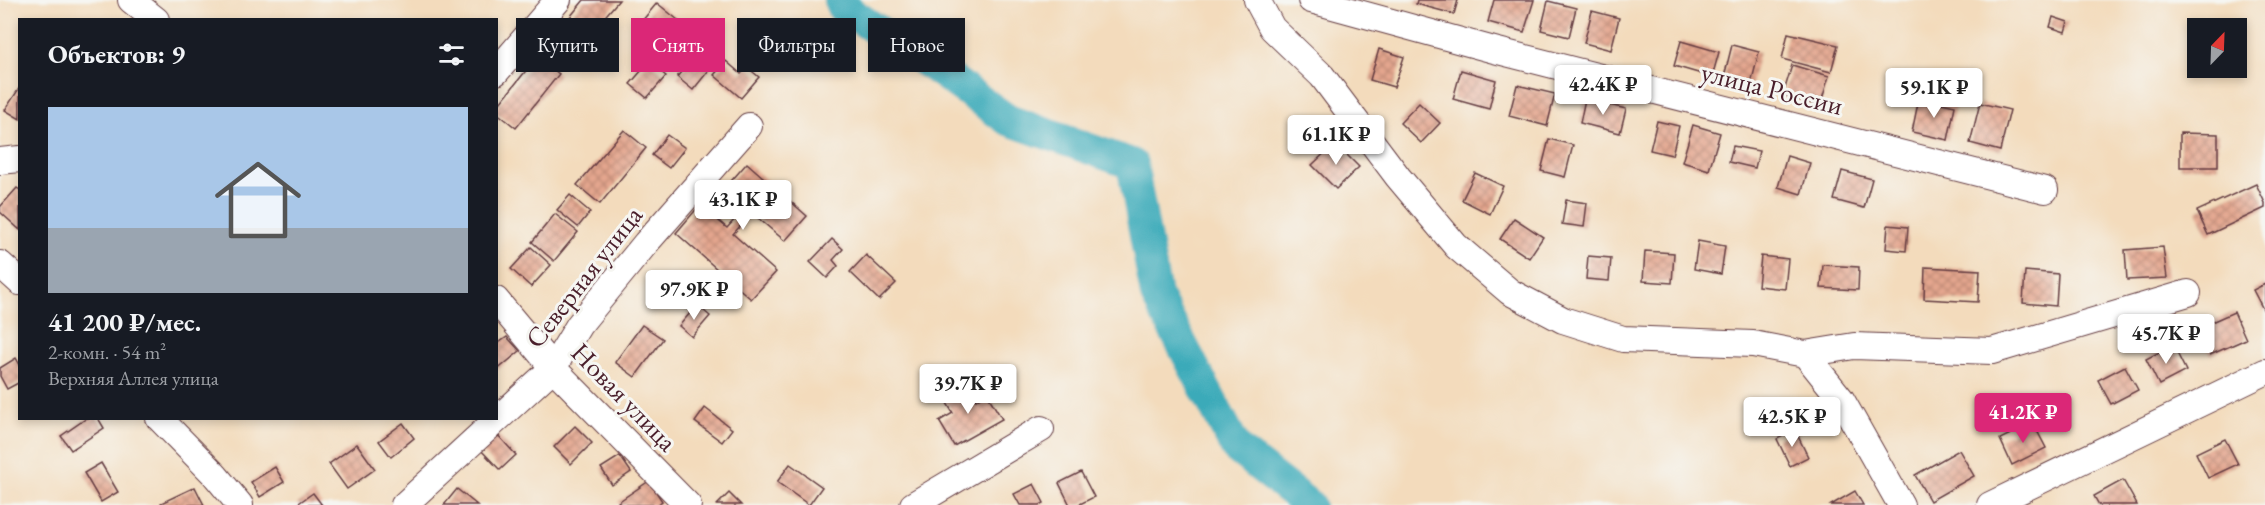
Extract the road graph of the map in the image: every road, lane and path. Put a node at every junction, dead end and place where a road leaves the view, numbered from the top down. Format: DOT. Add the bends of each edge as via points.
graph roads {
  1 [pos="131,0"];
  2 [pos="558,0"];
  3 [pos="1257,0"];
  4 [pos="1311,0"];
  5 [pos="154,18"];
  6 [pos="498,70"];
  7 [pos="749,126"];
  8 [pos="18,159"];
  9 [pos="0,161"];
  10 [pos="2045,190"];
  11 [pos="0,264"];
  12 [pos="18,280"];
  13 [pos="2188,293"];
  14 [pos="498,302"];
  15 [pos="1805,354"];
  16 [pos="553,368"];
  17 [pos="2265,372"];
  18 [pos="498,419"];
  19 [pos="161,420"];
  20 [pos="496,420"];
  21 [pos="1041,429"];
  22 [pos="240,505"];
  23 [pos="404,505"];
  24 [pos="688,505"];
  25 [pos="913,505"];
  26 [pos="1901,505"];
  27 [pos="1990,505"];
  1 -- 5 [label="street"];
  2 -- 6 [label="street"];
  3 -- 15 [label="street" via="1272,28 1322,76 1456,246 1510,292 1563,320 1623,339 1752,344"];
  4 -- 10 [label="street, улица России"];
  7 -- 16 [label="street, Северная улица" via="579,325"];
  8 -- 9 [label="street"];
  11 -- 12 [label="street"];
  13 -- 15 [label="street" via="1992,351 1854,346"];
  14 -- 16 [label="street, Новая улица"];
  15 -- 26 [label="street" via="1841,399"];
  16 -- 18 [label="street, Северная улица"];
  16 -- 24 [label="street, Новая улица"];
  17 -- 27 [label="street"];
  19 -- 22 [label="street"];
  20 -- 23 [label="street, Северная улица"];
  21 -- 25 [label="street"];
}
